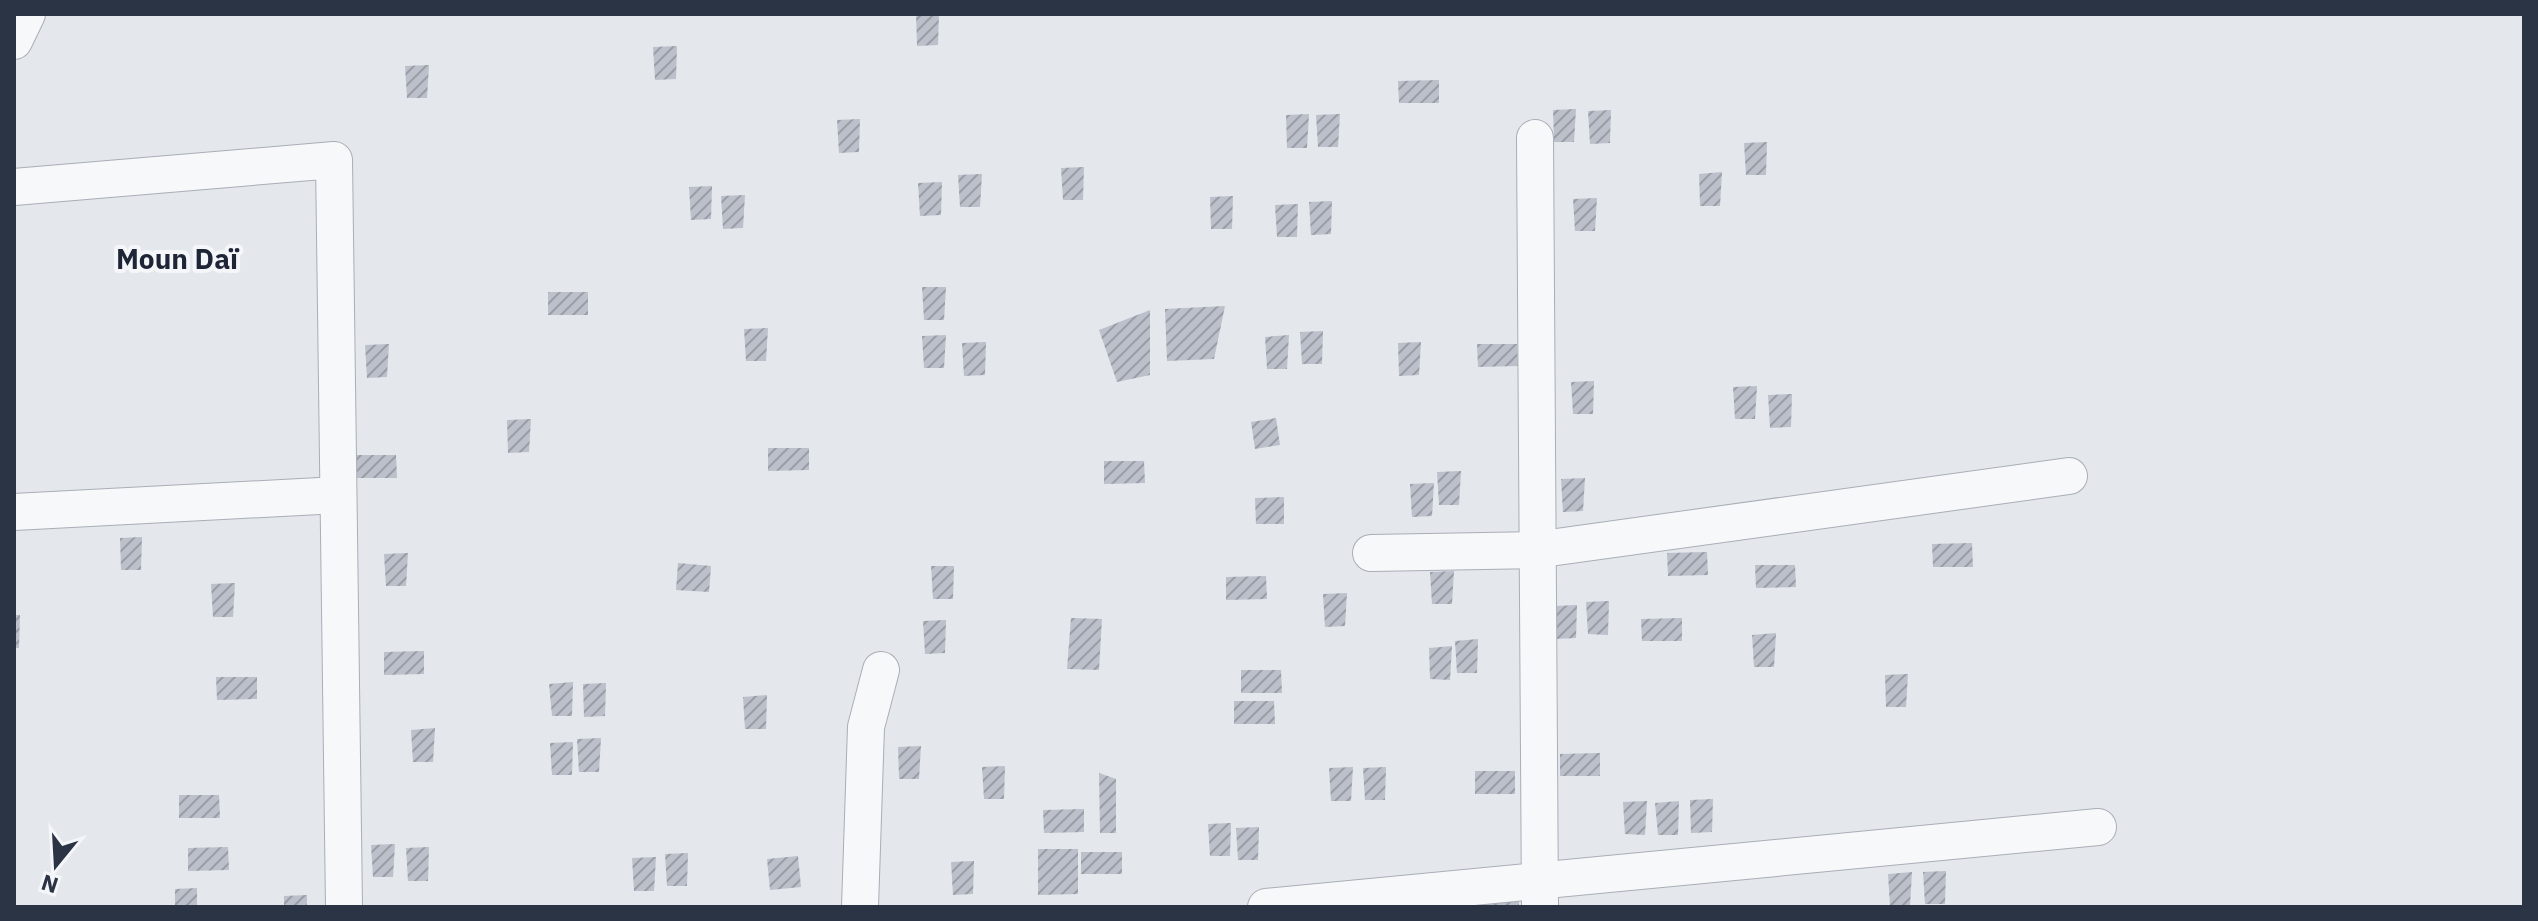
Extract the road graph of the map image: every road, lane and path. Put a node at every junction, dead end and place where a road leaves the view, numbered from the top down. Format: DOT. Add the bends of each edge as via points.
graph roads {
  1 [pos="27,14"];
  2 [pos="14,41"];
  3 [pos="1535,138"];
  4 [pos="14,187"];
  5 [pos="2069,476"];
  6 [pos="338,495"];
  7 [pos="14,512"];
  8 [pos="1535,550"];
  9 [pos="1371,553"];
  10 [pos="881,670"];
  11 [pos="2098,827"];
  12 [pos="1539,894"];
  13 [pos="344,907"];
  14 [pos="860,907"];
  15 [pos="1266,907"];
  1 -- 2 [label="street"];
  3 -- 8 [label="street"];
  4 -- 6 [label="street" via="334,160"];
  5 -- 8 [label="street"];
  6 -- 7 [label="street"];
  6 -- 13 [label="street"];
  8 -- 9 [label="street"];
  8 -- 12 [label="street"];
  10 -- 14 [label="street" via="866,727"];
  11 -- 12 [label="street"];
  12 -- 15 [label="street"];
}
